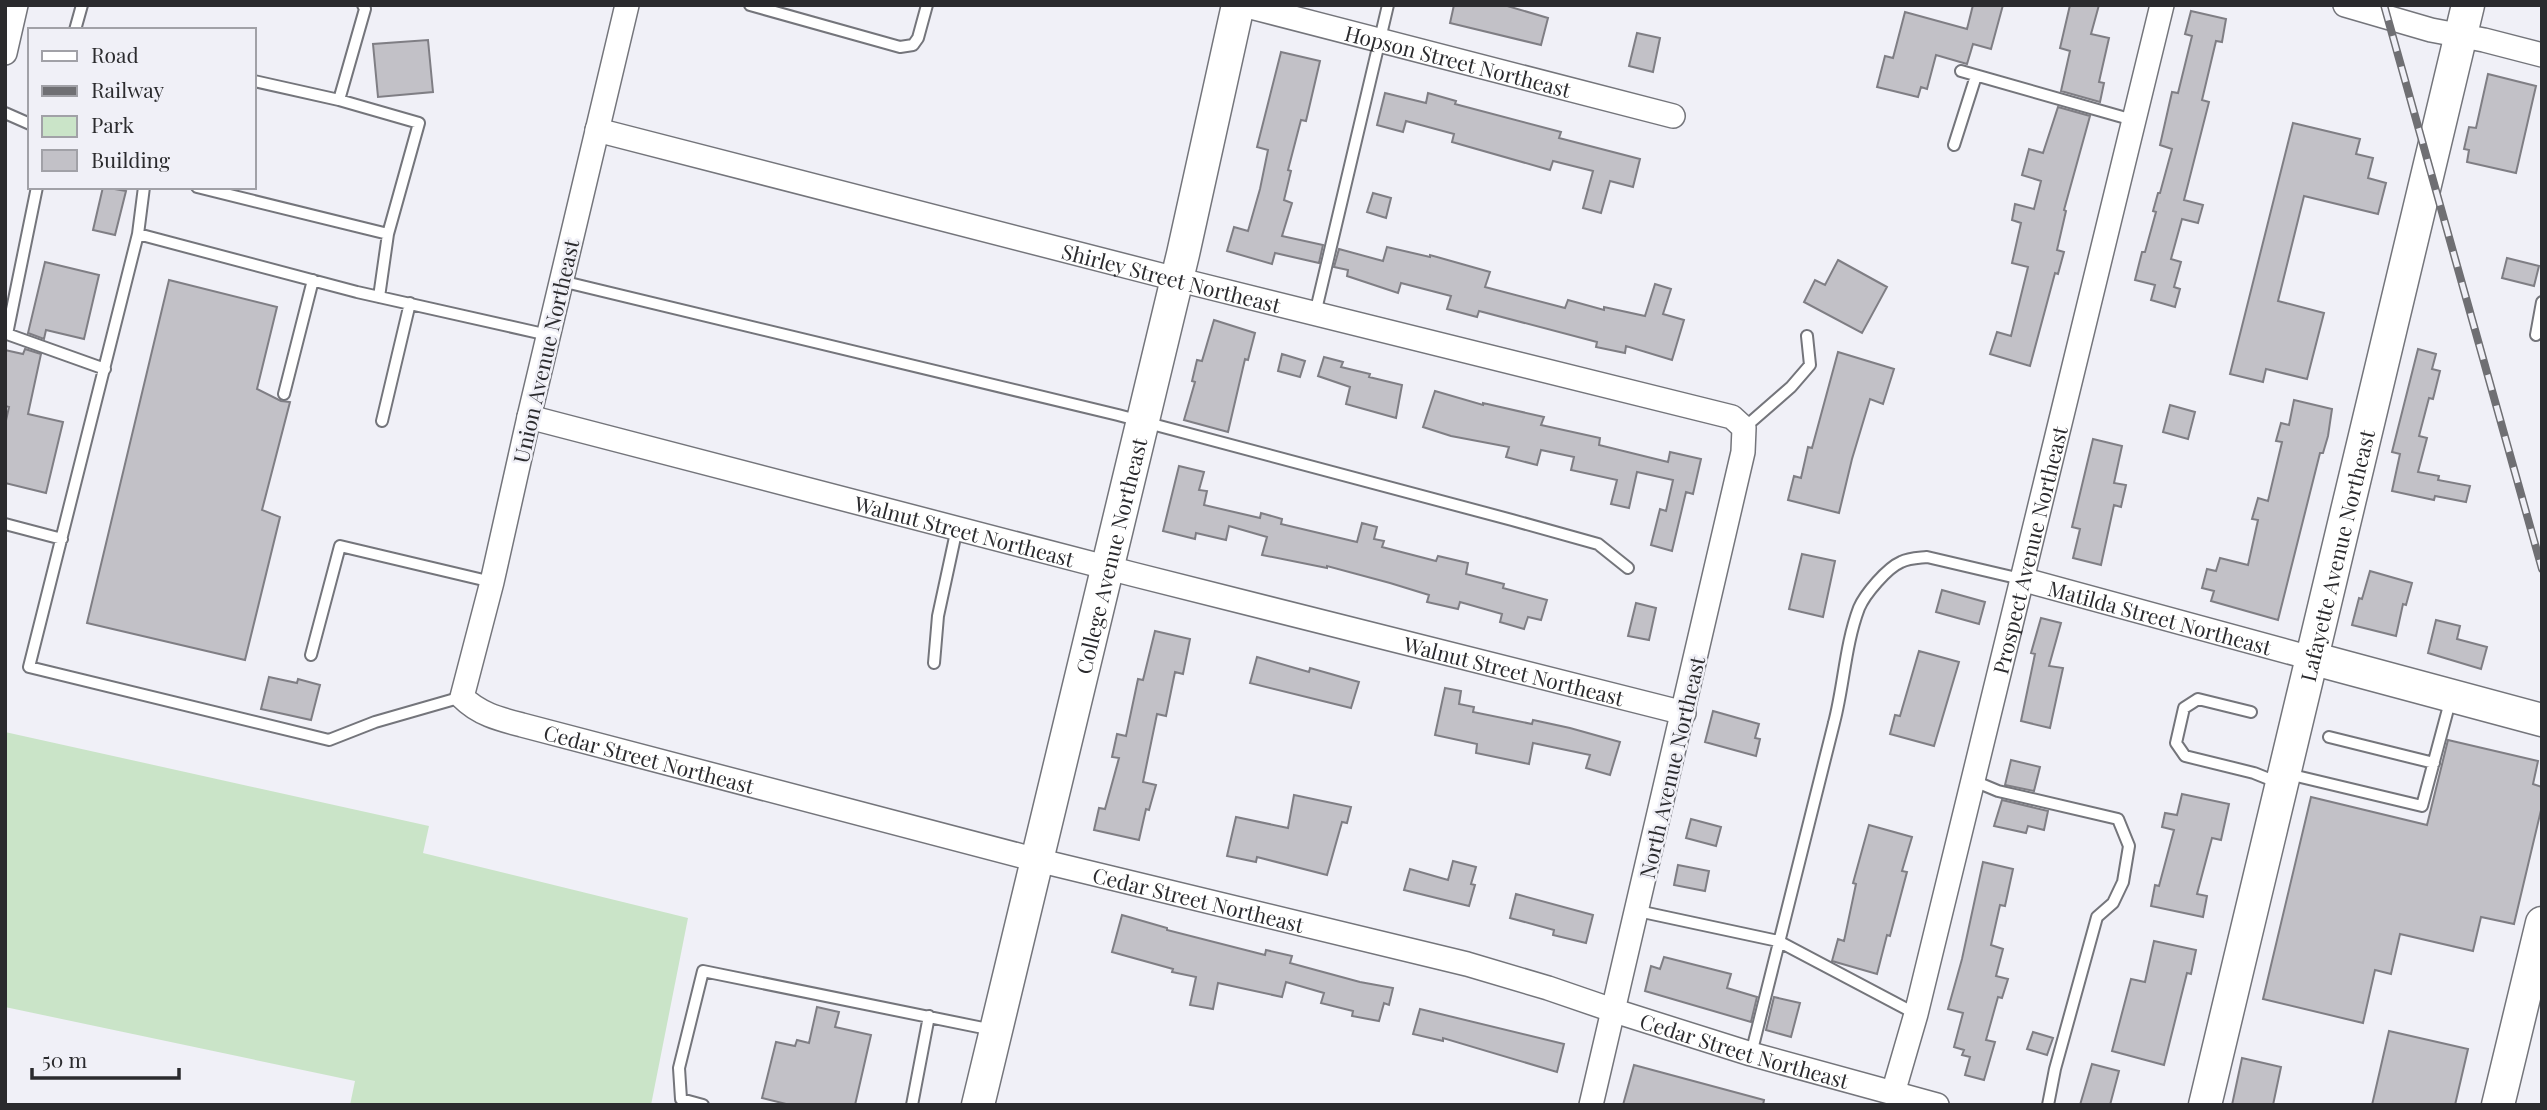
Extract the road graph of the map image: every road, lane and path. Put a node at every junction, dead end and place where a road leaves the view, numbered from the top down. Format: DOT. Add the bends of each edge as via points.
graph roads {
  1 [pos="16,5"];
  2 [pos="82,5"];
  3 [pos="352,5"];
  4 [pos="627,5"];
  5 [pos="750,5"];
  6 [pos="927,5"];
  7 [pos="1241,5"];
  8 [pos="1388,5"];
  9 [pos="2162,5"];
  10 [pos="2345,5"];
  11 [pos="2468,5"];
  12 [pos="364,7"];
  13 [pos="76,28"];
  14 [pos="2461,36"];
  15 [pos="1379,41"];
  16 [pos="5,53"];
  17 [pos="2542,55"];
  18 [pos="1961,71"];
  19 [pos="1976,76"];
  20 [pos="256,81"];
  21 [pos="340,100"];
  22 [pos="5,113"];
  23 [pos="1673,116"];
  24 [pos="2133,120"];
  25 [pos="28,123"];
  26 [pos="597,130"];
  27 [pos="1954,145"];
  28 [pos="37,189"];
  29 [pos="144,189"];
  30 [pos="205,189"];
  31 [pos="138,234"];
  32 [pos="388,234"];
  33 [pos="1176,279"];
  34 [pos="313,280"];
  35 [pos="561,281"];
  36 [pos="379,297"];
  37 [pos="2542,302"];
  38 [pos="410,303"];
  39 [pos="1315,314"];
  40 [pos="548,335"];
  41 [pos="2536,335"];
  42 [pos="1807,336"];
  43 [pos="104,369"];
  44 [pos="284,394"];
  45 [pos="529,417"];
  46 [pos="382,421"];
  47 [pos="1142,422"];
  48 [pos="1744,429"];
  49 [pos="5,524"];
  50 [pos="957,528"];
  51 [pos="62,539"];
  52 [pos="1107,568"];
  53 [pos="1628,568"];
  54 [pos="2021,579"];
  55 [pos="492,582"];
  56 [pos="311,655"];
  57 [pos="2311,658"];
  58 [pos="934,663"];
  59 [pos="2451,696"];
  60 [pos="462,697"];
  61 [pos="2251,712"];
  62 [pos="1684,713"];
  63 [pos="2542,720"];
  64 [pos="2329,737"];
  65 [pos="2434,763"];
  66 [pos="2282,778"];
  67 [pos="1973,781"];
  68 [pos="1037,860"];
  69 [pos="1638,911"];
  70 [pos="2542,923"];
  71 [pos="1778,941"];
  72 [pos="1615,1012"];
  73 [pos="1916,1014"];
  74 [pos="929,1016"];
  75 [pos="996,1031"];
  76 [pos="1751,1054"];
  77 [pos="1893,1093"];
  78 [pos="703,1105"];
  79 [pos="912,1105"];
  80 [pos="978,1105"];
  81 [pos="1591,1105"];
  82 [pos="1937,1105"];
  83 [pos="2048,1105"];
  84 [pos="2205,1105"];
  85 [pos="2498,1105"];
  1 -- 16 [label="street"];
  2 -- 13 [label="lane"];
  3 -- 12 [label="lane"];
  4 -- 26 [label="street, Union Avenue Northeast"];
  5 -- 6 [label="lane" via="901,47 913,45 918,38"];
  7 -- 15 [label="street, Hopson Street Northeast"];
  7 -- 33 [label="street, College Avenue Northeast"];
  8 -- 15 [label="lane"];
  9 -- 24 [label="street, Prospect Avenue Northeast"];
  10 -- 14 [label="street"];
  11 -- 14 [label="street, Lafayette Avenue Northeast"];
  12 -- 21 [label="lane"];
  14 -- 17 [label="street"];
  14 -- 57 [label="street, Lafayette Avenue Northeast"];
  15 -- 23 [label="street, Hopson Street Northeast"];
  15 -- 39 [label="lane"];
  18 -- 19 [label="lane"];
  19 -- 24 [label="lane"];
  19 -- 27 [label="lane"];
  20 -- 21 [label="lane"];
  21 -- 32 [label="lane" via="419,123"];
  22 -- 25 [label="lane"];
  24 -- 54 [label="street, Prospect Avenue Northeast"];
  26 -- 33 [label="street, Shirley Street Northeast"];
  26 -- 35 [label="street, Union Avenue Northeast"];
  28 -- 43 [label="lane" via="7,334"];
  29 -- 31 [label="lane"];
  30 -- 32 [label="lane"];
  31 -- 34 [label="lane"];
  31 -- 43 [label="lane"];
  32 -- 36 [label="lane"];
  33 -- 39 [label="street, Shirley Street Northeast"];
  33 -- 47 [label="street, College Avenue Northeast"];
  34 -- 36 [label="lane"];
  34 -- 44 [label="lane"];
  35 -- 40 [label="street, Union Avenue Northeast"];
  35 -- 47 [label="lane"];
  36 -- 38 [label="lane"];
  37 -- 41 [label="lane"];
  38 -- 40 [label="lane"];
  38 -- 46 [label="lane"];
  39 -- 48 [label="street, Shirley Street Northeast" via="1732,417"];
  40 -- 45 [label="street, Union Avenue Northeast"];
  42 -- 48 [label="lane" via="1810,365"];
  43 -- 51 [label="lane"];
  45 -- 50 [label="street, Walnut Street Northeast"];
  45 -- 55 [label="street, Union Avenue Northeast"];
  47 -- 52 [label="street, College Avenue Northeast"];
  47 -- 53 [label="lane" via="1598,544"];
  48 -- 62 [label="street, North Avenue Northeast" via="1743,452"];
  49 -- 51 [label="lane"];
  50 -- 52 [label="street, Walnut Street Northeast"];
  50 -- 58 [label="lane" via="938,616"];
  51 -- 60 [label="lane" via="29,667 329,740"];
  52 -- 62 [label="street, Walnut Street Northeast"];
  52 -- 68 [label="street, College Avenue Northeast"];
  54 -- 57 [label="street, Matilda Street Northeast"];
  54 -- 67 [label="street, Prospect Avenue Northeast"];
  54 -- 71 [label="lane" via="1927,557 1900,562 1871,588 1859,607 1850,641 1836,715"];
  55 -- 56 [label="lane" via="340,546"];
  55 -- 60 [label="street, Union Avenue Northeast"];
  57 -- 59 [label="street, Matilda Street Northeast"];
  57 -- 66 [label="street, Lafayette Avenue Northeast"];
  59 -- 63 [label="street, Matilda Street Northeast"];
  59 -- 65 [label="lane"];
  60 -- 68 [label="street, Cedar Street Northeast" via="479,711 522,725"];
  61 -- 66 [label="lane" via="2198,699 2184,708 2176,743 2185,756"];
  62 -- 69 [label="street, North Avenue Northeast"];
  64 -- 65 [label="lane"];
  65 -- 66 [label="lane" via="2422,806"];
  66 -- 84 [label="street, Lafayette Avenue Northeast"];
  67 -- 73 [label="street, Prospect Avenue Northeast"];
  67 -- 83 [label="lane" via="1997,791 2118,819 2129,846 2123,882 2113,903 2097,917"];
  68 -- 72 [label="street, Cedar Street Northeast" via="1467,964"];
  68 -- 75 [label="street, College Avenue Northeast"];
  69 -- 71 [label="lane"];
  69 -- 72 [label="street, North Avenue Northeast"];
  70 -- 85 [label="street"];
  71 -- 73 [label="lane"];
  71 -- 76 [label="lane"];
  72 -- 76 [label="street, Cedar Street Northeast"];
  72 -- 81 [label="street, North Avenue Northeast"];
  73 -- 77 [label="street, Prospect Avenue Northeast"];
  74 -- 75 [label="lane"];
  74 -- 78 [label="lane" via="703,971 679,1068 681,1099"];
  74 -- 79 [label="lane"];
  75 -- 80 [label="street, College Avenue Northeast"];
  76 -- 77 [label="street, Cedar Street Northeast"];
  77 -- 82 [label="street, Cedar Street Northeast"];
}
